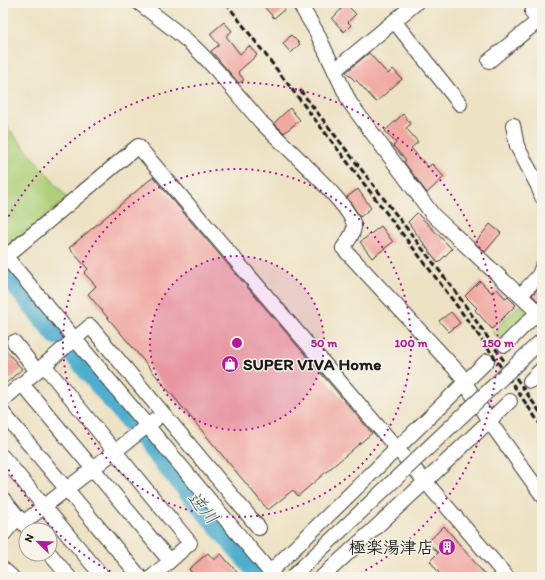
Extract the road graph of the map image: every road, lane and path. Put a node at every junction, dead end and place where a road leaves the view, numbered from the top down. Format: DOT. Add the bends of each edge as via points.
graph roads {
  1 [pos="139,3"];
  2 [pos="299,3"];
  3 [pos="416,3"];
  4 [pos="542,3"];
  5 [pos="394,22"];
  6 [pos="489,61"];
  7 [pos="335,70"];
  8 [pos="460,104"];
  9 [pos="513,125"];
  10 [pos="542,197"];
  11 [pos="4,258"];
  12 [pos="542,267"];
  13 [pos="520,296"];
  14 [pos="541,312"];
  15 [pos="542,340"];
  16 [pos="14,342"];
  17 [pos="67,345"];
  18 [pos="505,345"];
  19 [pos="487,361"];
  20 [pos="41,368"];
  21 [pos="542,369"];
  22 [pos="530,381"];
  23 [pos="465,382"];
  24 [pos="22,384"];
  25 [pos="3,400"];
  26 [pos="510,401"];
  27 [pos="3,413"];
  28 [pos="163,413"];
  29 [pos="489,421"];
  30 [pos="144,429"];
  31 [pos="397,449"];
  32 [pos="115,451"];
  33 [pos="3,457"];
  34 [pos="93,469"];
  35 [pos="426,481"];
  36 [pos="67,489"];
  37 [pos="542,495"];
  38 [pos="3,499"];
  39 [pos="237,502"];
  40 [pos="44,507"];
  41 [pos="222,514"];
  42 [pos="22,522"];
  43 [pos="26,522"];
  44 [pos="18,527"];
  45 [pos="259,528"];
  46 [pos="3,535"];
  47 [pos="170,561"];
  48 [pos="57,562"];
  49 [pos="3,569"];
  50 [pos="272,575"];
  51 [pos="12,577"];
  52 [pos="69,577"];
  53 [pos="103,577"];
  54 [pos="140,577"];
  55 [pos="152,577"];
  56 [pos="292,577"];
  57 [pos="322,577"];
  58 [pos="507,577"];
  1 -- 23 [label="street" via="191,44 262,122 313,172 350,217 354,226 343,248 441,352"];
  2 -- 7 [label="street" via="316,30"];
  3 -- 5 [label="street"];
  4 -- 6 [label="street" via="532,13 538,21"];
  5 -- 7 [label="street"];
  5 -- 8 [label="street"];
  7 -- 13 [label="street" via="350,103 433,215"];
  9 -- 10 [label="street" via="517,146"];
  11 -- 17 [label="street"];
  11 -- 31 [label="street" via="138,146"];
  12 -- 13 [label="street" via="539,275"];
  13 -- 14 [label="street"];
  14 -- 18 [label="street"];
  15 -- 56 [label="street, bridge"];
  16 -- 20 [label="street"];
  17 -- 20 [label="street"];
  17 -- 28 [label="street" via="90,326"];
  17 -- 30 [label="street"];
  19 -- 23 [label="street"];
  20 -- 24 [label="street"];
  20 -- 32 [label="street"];
  21 -- 22 [label="street"];
  23 -- 29 [label="street"];
  23 -- 31 [label="street"];
  24 -- 25 [label="street"];
  24 -- 34 [label="street"];
  26 -- 29 [label="street"];
  27 -- 36 [label="street"];
  28 -- 30 [label="street"];
  28 -- 39 [label="street"];
  29 -- 35 [label="street"];
  29 -- 37 [label="street"];
  30 -- 32 [label="street"];
  30 -- 41 [label="street"];
  31 -- 35 [label="street"];
  31 -- 50 [label="street"];
  32 -- 34 [label="street"];
  32 -- 47 [label="street" via="190,543"];
  33 -- 40 [label="street"];
  34 -- 36 [label="street"];
  34 -- 47 [label="street"];
  35 -- 57 [label="street"];
  35 -- 58 [label="street"];
  36 -- 40 [label="street"];
  36 -- 54 [label="street"];
  38 -- 42 [label="street"];
  39 -- 41 [label="street"];
  39 -- 45 [label="street"];
  40 -- 43 [label="street"];
  40 -- 53 [label="street"];
  41 -- 50 [label="street"];
  44 -- 46 [label="street"];
  47 -- 55 [label="street"];
  48 -- 52 [label="street"];
  49 -- 51 [label="street"];
}
